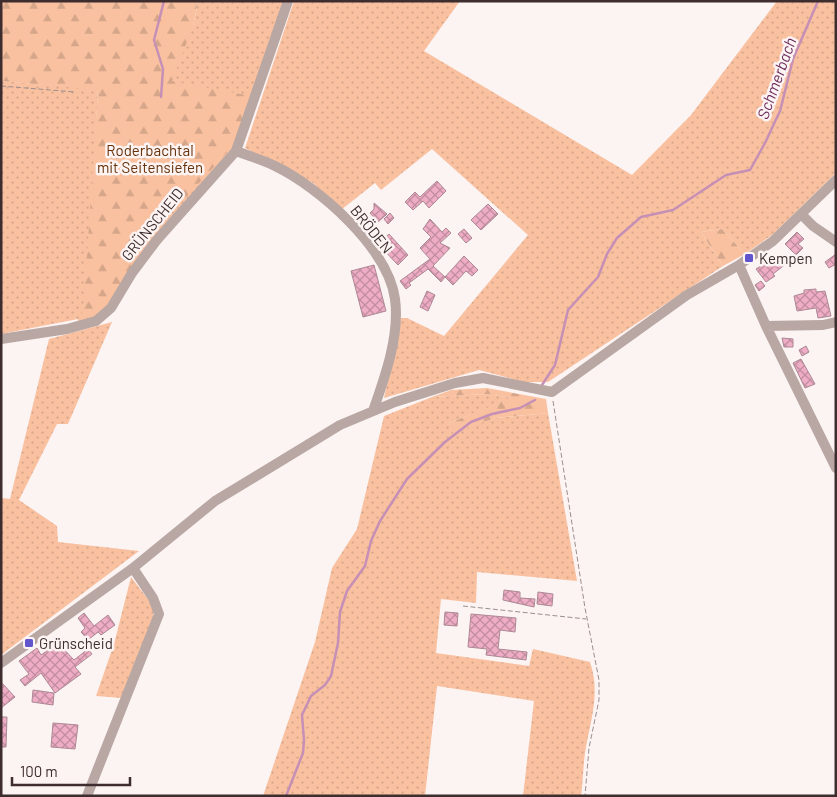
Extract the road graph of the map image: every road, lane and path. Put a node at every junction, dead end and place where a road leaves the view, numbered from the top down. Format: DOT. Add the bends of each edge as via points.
graph roads {
  1 [pos="288,1"];
  2 [pos="1,86"];
  3 [pos="75,92"];
  4 [pos="236,151"];
  5 [pos="836,180"];
  6 [pos="801,214"];
  7 [pos="836,242"];
  8 [pos="739,265"];
  9 [pos="836,322"];
  10 [pos="766,326"];
  11 [pos="1,340"];
  12 [pos="552,392"];
  13 [pos="373,411"];
  14 [pos="836,468"];
  15 [pos="133,568"];
  16 [pos="463,606"];
  17 [pos="587,619"];
  18 [pos="1,663"];
  19 [pos="86,796"];
  20 [pos="585,796"];
  1 -- 4 [label="street, GRÜNSCHEID"];
  2 -- 3 [label="path"];
  4 -- 11 [label="street, GRÜNSCHEID" via="156,241 111,308 96,321"];
  4 -- 13 [label="street, BRÖDEN" via="276,166 309,186 339,211 373,250 390,278 395,299 394,335"];
  5 -- 6 [label="street"];
  6 -- 7 [label="street"];
  6 -- 8 [label="street" via="773,241"];
  8 -- 10 [label="street"];
  8 -- 12 [label="street" via="687,295"];
  9 -- 10 [label="street"];
  10 -- 14 [label="street"];
  12 -- 13 [label="street" via="483,378 455,383"];
  12 -- 17 [label="path"];
  13 -- 15 [label="street" via="340,425 214,501"];
  15 -- 18 [label="street"];
  15 -- 19 [label="street" via="153,598 159,614"];
  16 -- 17 [label="path"];
  17 -- 20 [label="path" via="599,680 599,700 588,748"];
}
